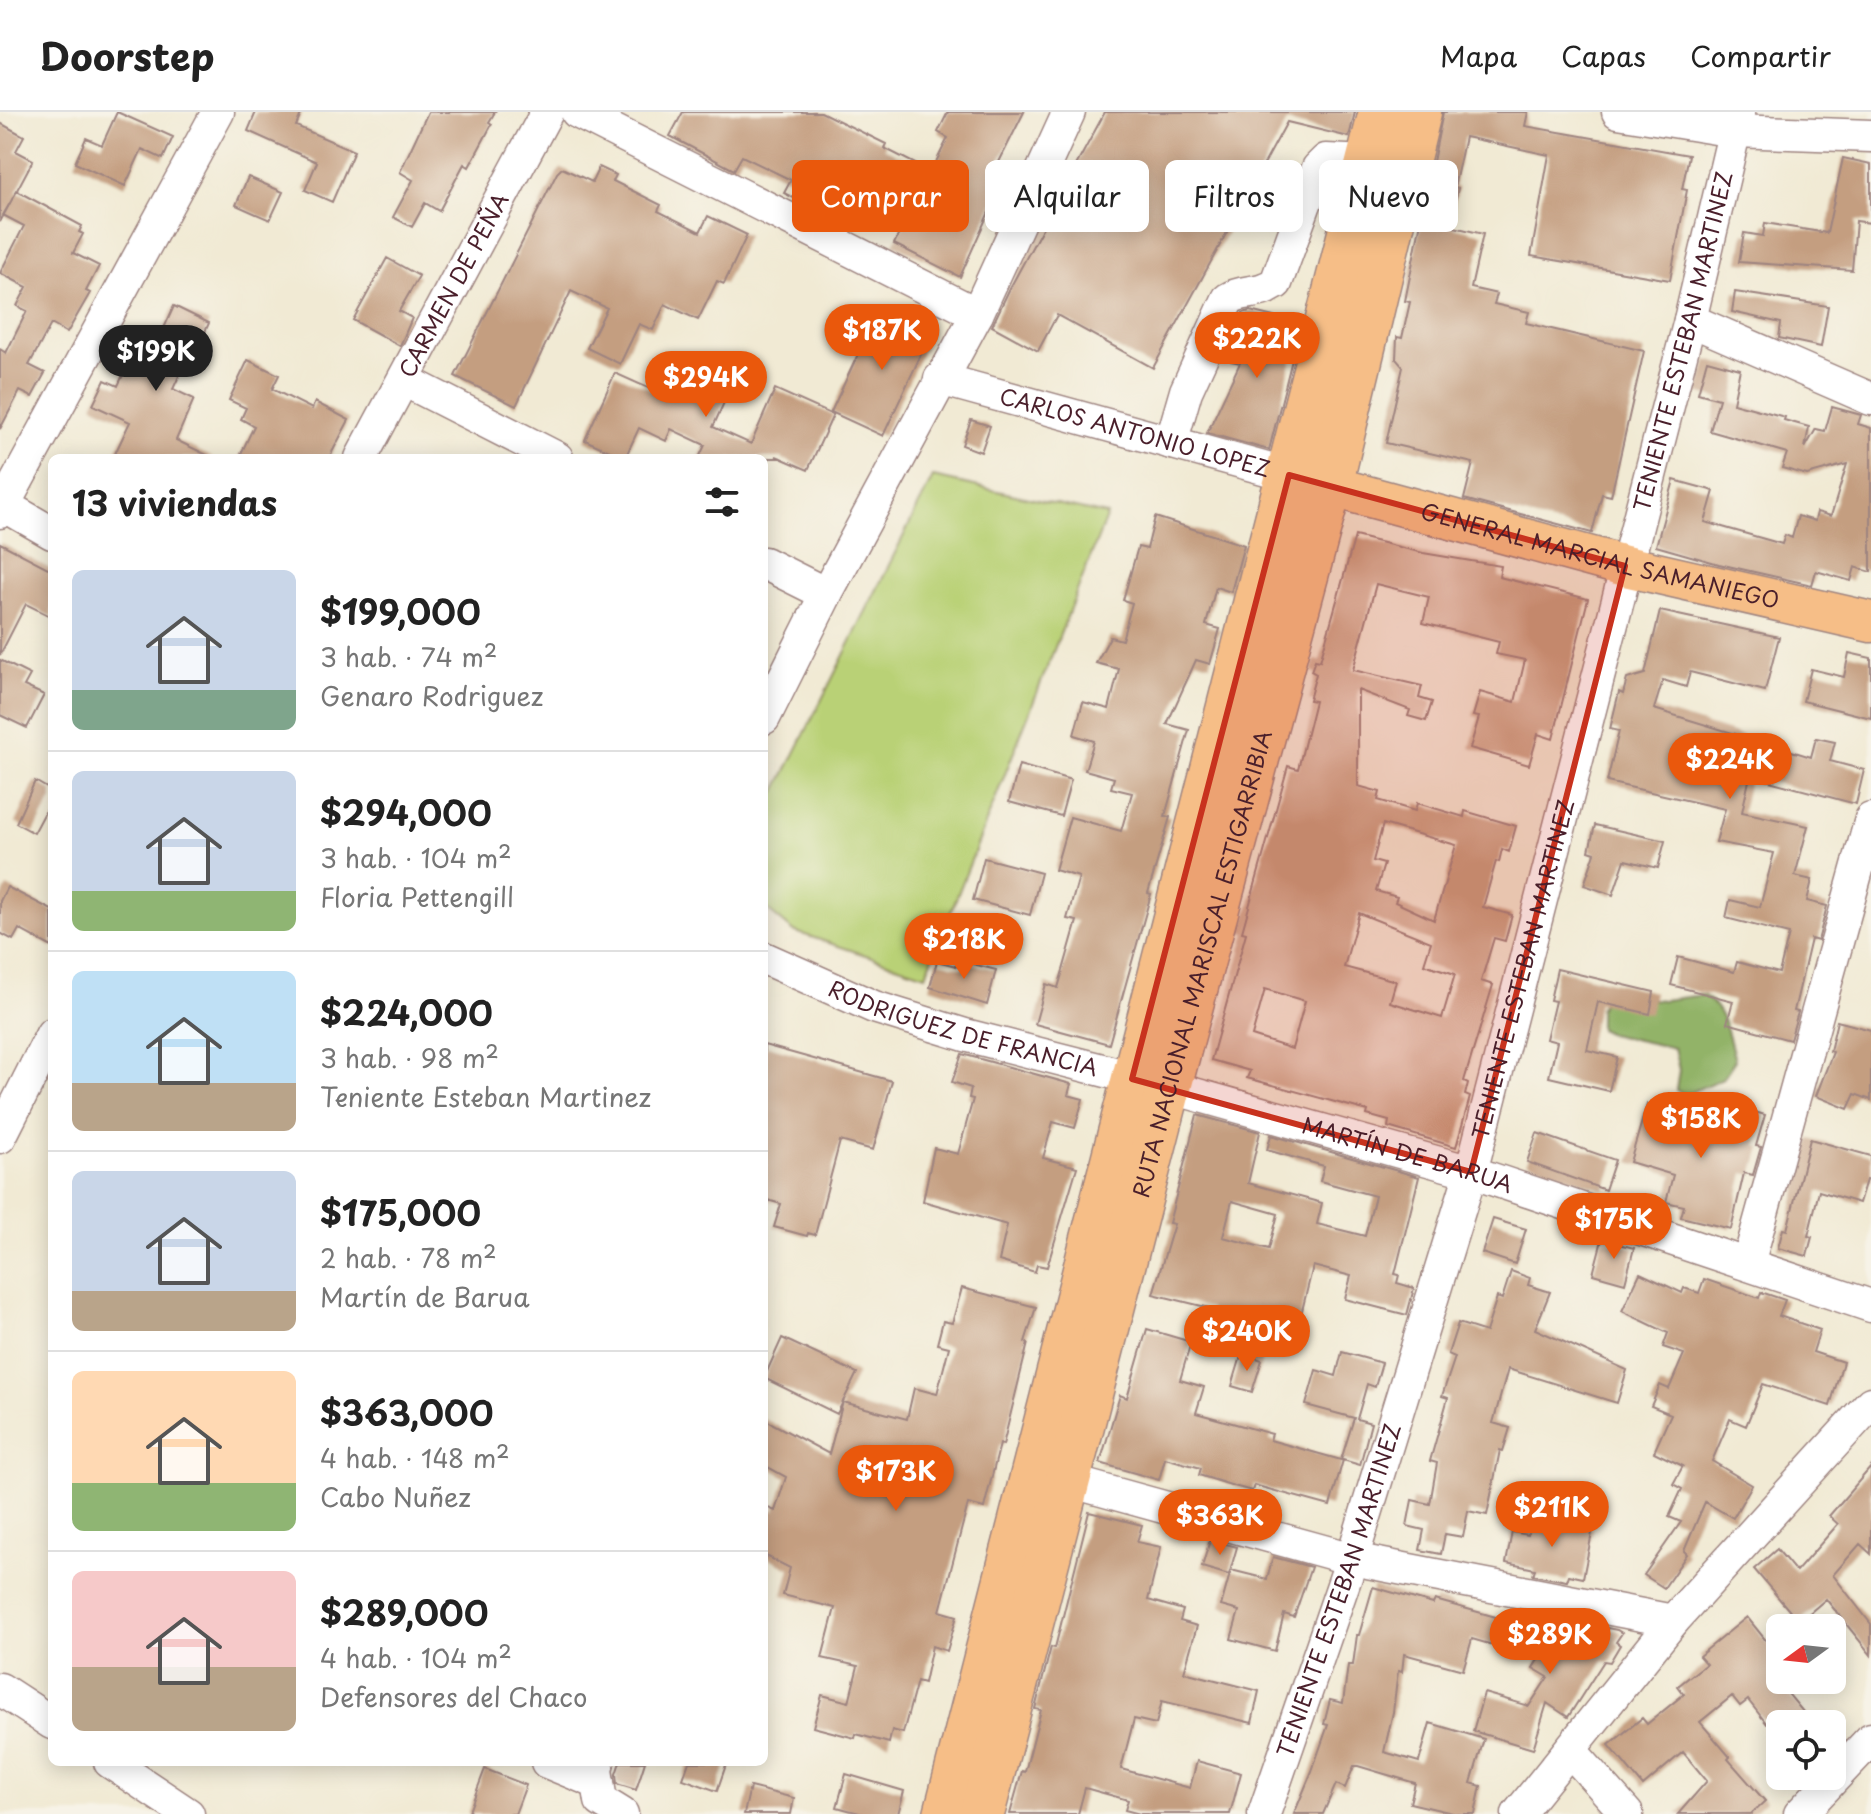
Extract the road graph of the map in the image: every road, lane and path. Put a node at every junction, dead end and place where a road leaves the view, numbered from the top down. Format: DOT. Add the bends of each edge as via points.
graph roads {
  1 [pos="218,112"];
  2 [pos="547,112"];
  3 [pos="577,112"];
  4 [pos="1069,112"];
  5 [pos="1381,112"];
  6 [pos="1419,112"];
  7 [pos="1618,112"];
  8 [pos="1736,122"];
  9 [pos="1871,136"];
  10 [pos="1369,160"];
  11 [pos="1319,167"];
  12 [pos="1355,232"];
  13 [pos="977,314"];
  14 [pos="1690,320"];
  15 [pos="940,379"];
  16 [pos="404,380"];
  17 [pos="1871,399"];
  18 [pos="1171,443"];
  19 [pos="363,454"];
  20 [pos="549,454"];
  21 [pos="1309,481"];
  22 [pos="1,507"];
  23 [pos="48,531"];
  24 [pos="768,565"];
  25 [pos="1625,566"];
  26 [pos="826,594"];
  27 [pos="1871,622"];
  28 [pos="768,710"];
  29 [pos="1871,819"];
  30 [pos="768,960"];
  31 [pos="48,1042"];
  32 [pos="1150,1083"];
  33 [pos="0,1137"];
  34 [pos="1471,1172"];
  35 [pos="1748,1264"];
  36 [pos="1871,1306"];
  37 [pos="1870,1408"];
  38 [pos="1069,1481"];
  39 [pos="1352,1559"];
  40 [pos="1673,1621"];
  41 [pos="0,1689"];
  42 [pos="48,1720"];
  43 [pos="1871,1739"];
  44 [pos="1571,1751"];
  45 [pos="116,1766"];
  46 [pos="554,1766"];
  47 [pos="601,1795"];
  48 [pos="181,1812"];
  49 [pos="946,1814"];
  50 [pos="982,1814"];
  51 [pos="1264,1814"];
  52 [pos="1518,1814"];
  53 [pos="1627,1814"];
  54 [pos="1800,1814"];
  1 -- 22 [label="street"];
  2 -- 16 [label="street, CARMEN DE PEÑA"];
  3 -- 13 [label="street"];
  4 -- 13 [label="street"];
  5 -- 10 [label="highway, RUTA NACIONAL MARISCAL ESTIGARRIBIA"];
  6 -- 21 [label="highway, RUTA NACIONAL MARISCAL ESTIGARRIBIA"];
  7 -- 8 [label="street"];
  8 -- 9 [label="street"];
  8 -- 14 [label="street, TENIENTE ESTEBAN MARTINEZ"];
  11 -- 18 [label="street" via="1276,283 1262,292 1228,299 1186,391"];
  12 -- 21 [label="highway, RUTA NACIONAL MARISCAL ESTIGARRIBIA"];
  13 -- 15 [label="street"];
  14 -- 17 [label="street"];
  14 -- 25 [label="street, TENIENTE ESTEBAN MARTINEZ"];
  15 -- 18 [label="street, CARLOS ANTONIO LOPEZ"];
  15 -- 26 [label="street"];
  16 -- 19 [label="street, CARMEN DE PEÑA"];
  16 -- 20 [label="street"];
  18 -- 21 [label="street, CARLOS ANTONIO LOPEZ"];
  21 -- 25 [label="main road, GENERAL MARCIAL SAMANIEGO"];
  21 -- 32 [label="highway, RUTA NACIONAL MARISCAL ESTIGARRIBIA"];
  22 -- 23 [label="street"];
  24 -- 26 [label="street"];
  25 -- 27 [label="main road, GENERAL MARCIAL SAMANIEGO"];
  25 -- 34 [label="street, TENIENTE ESTEBAN MARTINEZ"];
  26 -- 28 [label="street"];
  29 -- 35 [label="street"];
  30 -- 32 [label="street, RODRIGUEZ DE FRANCIA" via="874,1007"];
  31 -- 33 [label="street"];
  32 -- 34 [label="street, MARTÍN DE BARUA"];
  32 -- 38 [label="highway, RUTA NACIONAL MARISCAL ESTIGARRIBIA"];
  32 -- 49 [label="highway, RUTA NACIONAL MARISCAL ESTIGARRIBIA"];
  34 -- 35 [label="street, MARTÍN DE BARUA"];
  34 -- 39 [label="street, TENIENTE ESTEBAN MARTINEZ"];
  35 -- 36 [label="street, MARTÍN DE BARUA"];
  37 -- 40 [label="street"];
  38 -- 39 [label="street"];
  38 -- 50 [label="highway, RUTA NACIONAL MARISCAL ESTIGARRIBIA"];
  39 -- 40 [label="street"];
  39 -- 51 [label="street, TENIENTE ESTEBAN MARTINEZ"];
  40 -- 44 [label="street"];
  41 -- 42 [label="street"];
  43 -- 54 [label="street"];
  44 -- 52 [label="street"];
  44 -- 53 [label="street"];
  45 -- 48 [label="street"];
  46 -- 47 [label="street"];
}
